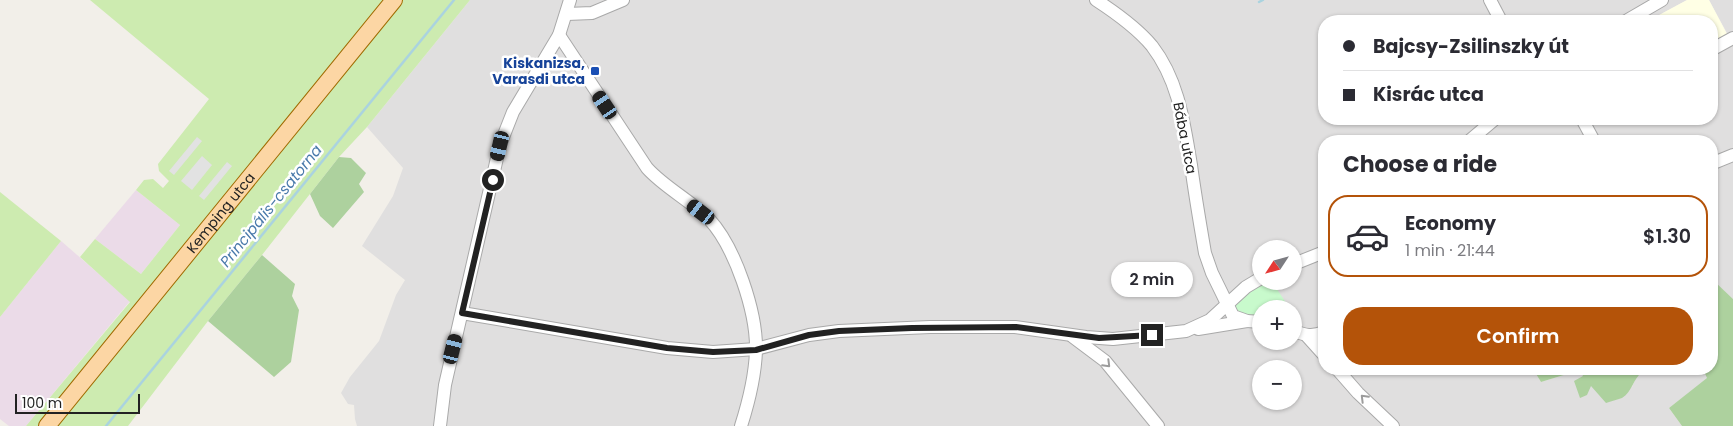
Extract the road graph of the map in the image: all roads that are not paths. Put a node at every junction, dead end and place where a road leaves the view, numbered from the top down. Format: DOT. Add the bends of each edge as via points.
graph roads {
  1 [pos="394,0"];
  2 [pos="570,0"];
  3 [pos="623,0"];
  4 [pos="1096,0"];
  5 [pos="1490,0"];
  6 [pos="1662,0"];
  7 [pos="1110,4"];
  8 [pos="567,14"];
  9 [pos="1498,15"];
  10 [pos="1636,15"];
  11 [pos="559,35"];
  12 [pos="1733,38"];
  13 [pos="1718,46"];
  14 [pos="1488,125"];
  15 [pos="1476,135"];
  16 [pos="1733,155"];
  17 [pos="1718,161"];
  18 [pos="1318,254"];
  19 [pos="1302,261"];
  20 [pos="1252,283"];
  21 [pos="1227,303"];
  22 [pos="462,313"];
  23 [pos="1247,321"];
  24 [pos="1252,321"];
  25 [pos="1186,331"];
  26 [pos="1068,334"];
  27 [pos="1302,334"];
  28 [pos="1318,334"];
  29 [pos="1306,336"];
  30 [pos="1318,349"];
  31 [pos="756,350"];
  32 [pos="1342,375"];
  33 [pos="47,426"];
  34 [pos="440,426"];
  35 [pos="741,426"];
  36 [pos="1158,426"];
  37 [pos="1393,426"];
  1 -- 33 [label="main road, Kemping utca"];
  2 -- 8 [label="street"];
  3 -- 8 [label="street" via="592,13"];
  4 -- 7 [label="street, Bába utca"];
  5 -- 9 [label="street"];
  6 -- 10 [label="street"];
  7 -- 21 [label="street, Bába utca" via="1152,46 1171,78 1182,115 1205,253"];
  8 -- 11 [label="street"];
  11 -- 22 [label="street" via="513,112 503,137"];
  11 -- 31 [label="street" via="647,168 701,212 723,238 744,285"];
  12 -- 13 [label="street"];
  14 -- 15 [label="street"];
  16 -- 17 [label="street"];
  18 -- 19 [label="street"];
  20 -- 21 [label="street"];
  21 -- 23 [label="street, Bába utca" via="1234,316"];
  21 -- 25 [label="street" via="1210,320"];
  22 -- 31 [label="street" via="667,348 724,352"];
  22 -- 34 [label="street" via="445,386"];
  23 -- 24 [label="street"];
  23 -- 25 [label="street"];
  25 -- 26 [label="street" via="1112,338"];
  26 -- 31 [label="street" via="1016,327 839,331 809,335"];
  26 -- 36 [label="street, one-way" via="1105,361"];
  27 -- 29 [label="street"];
  28 -- 29 [label="street"];
  29 -- 30 [label="street"];
  31 -- 35 [label="street" via="750,398"];
  37 -- 32 [label="street, one-way"];
}
